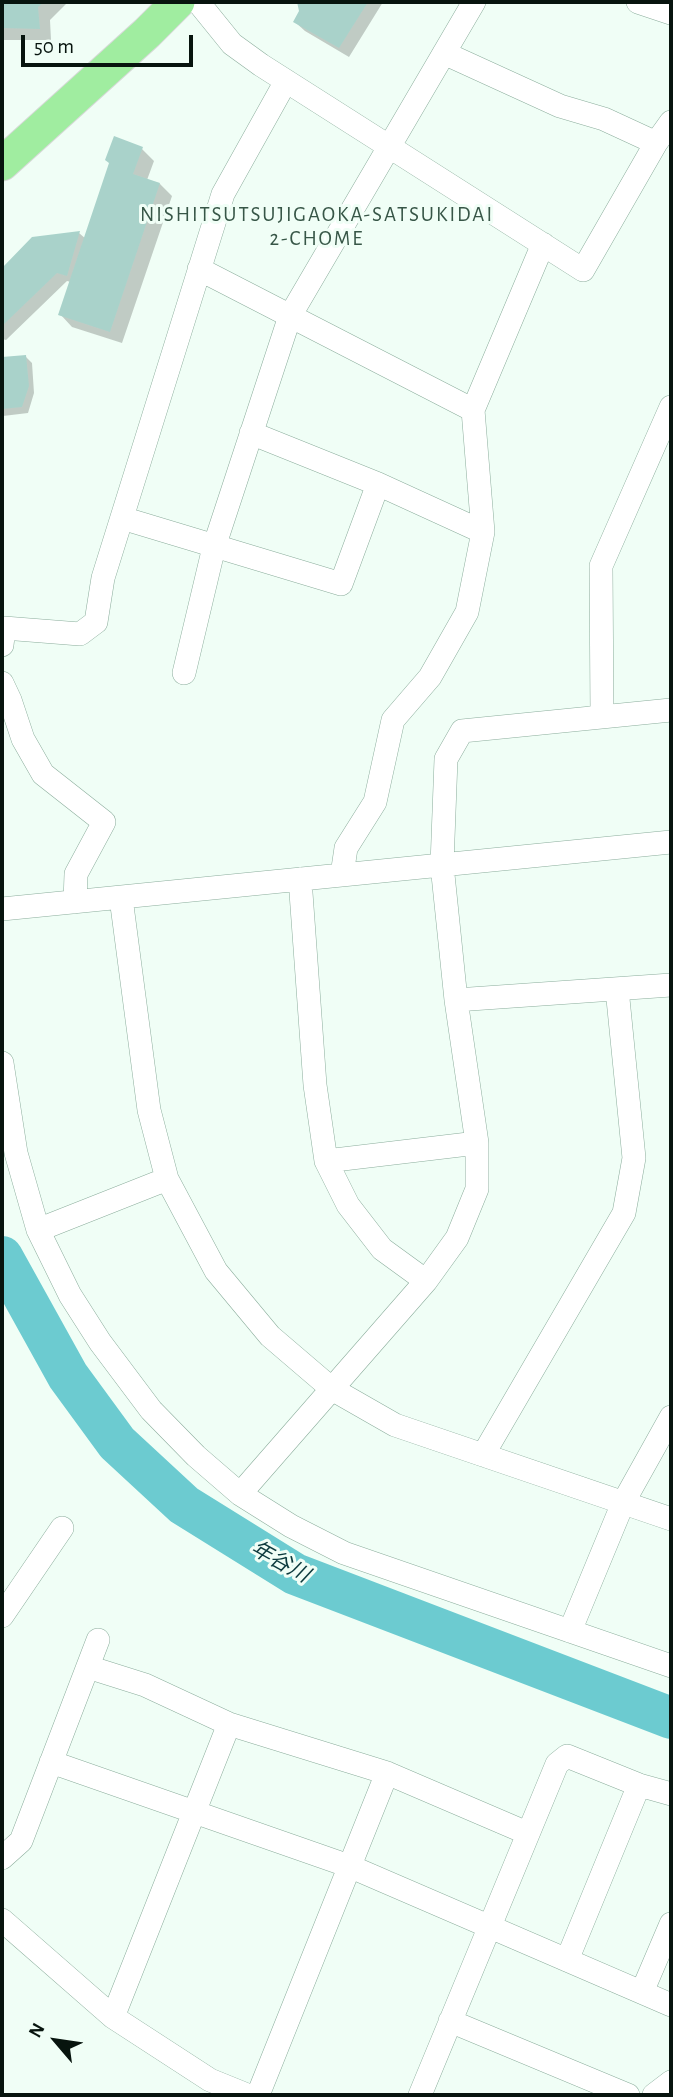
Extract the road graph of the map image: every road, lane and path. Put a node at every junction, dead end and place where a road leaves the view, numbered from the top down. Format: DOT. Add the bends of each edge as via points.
graph roads {
  1 [pos="178,2"];
  2 [pos="198,2"];
  3 [pos="474,2"];
  4 [pos="638,2"];
  5 [pos="671,13"];
  6 [pos="444,53"];
  7 [pos="286,81"];
  8 [pos="671,122"];
  9 [pos="656,143"];
  10 [pos="389,146"];
  11 [pos="2,164"];
  12 [pos="543,244"];
  13 [pos="199,270"];
  14 [pos="290,316"];
  15 [pos="671,407"];
  16 [pos="473,410"];
  17 [pos="251,433"];
  18 [pos="378,484"];
  19 [pos="122,518"];
  20 [pos="482,533"];
  21 [pos="214,547"];
  22 [pos="2,645"];
  23 [pos="184,673"];
  24 [pos="2,683"];
  25 [pos="671,710"];
  26 [pos="602,717"];
  27 [pos="671,842"];
  28 [pos="442,865"];
  29 [pos="342,875"];
  30 [pos="300,879"];
  31 [pos="121,898"];
  32 [pos="75,902"];
  33 [pos="2,909"];
  34 [pos="671,985"];
  35 [pos="617,989"];
  36 [pos="456,1000"];
  37 [pos="2,1063"];
  38 [pos="477,1143"];
  39 [pos="326,1161"];
  40 [pos="167,1180"];
  41 [pos="38,1230"];
  42 [pos="426,1281"];
  43 [pos="332,1389"];
  44 [pos="671,1417"];
  45 [pos="483,1455"];
  46 [pos="240,1494"];
  47 [pos="623,1503"];
  48 [pos="671,1519"];
  49 [pos="62,1528"];
  50 [pos="2,1616"];
  51 [pos="570,1631"];
  52 [pos="98,1640"];
  53 [pos="671,1666"];
  54 [pos="88,1667"];
  55 [pos="229,1724"];
  56 [pos="51,1762"];
  57 [pos="387,1773"];
  58 [pos="639,1785"];
  59 [pos="671,1794"];
  60 [pos="194,1812"];
  61 [pos="527,1833"];
  62 [pos="2,1858"];
  63 [pos="349,1866"];
  64 [pos="2,1920"];
  65 [pos="671,1924"];
  66 [pos="489,1926"];
  67 [pos="567,1960"];
  68 [pos="642,1992"];
  69 [pos="671,2005"];
  70 [pos="113,2017"];
  71 [pos="450,2021"];
  72 [pos="671,2082"];
  73 [pos="247,2095"];
  74 [pos="258,2095"];
  75 [pos="420,2095"];
  76 [pos="628,2095"];
  77 [pos="654,2095"];
  1 -- 11 [label="highway"];
  2 -- 7 [label="street" via="232,44"];
  3 -- 6 [label="street"];
  4 -- 5 [label="street"];
  6 -- 9 [label="street"];
  6 -- 10 [label="street"];
  7 -- 10 [label="street"];
  7 -- 13 [label="street" via="223,194"];
  8 -- 9 [label="street"];
  9 -- 12 [label="street" via="583,270"];
  10 -- 12 [label="street"];
  10 -- 14 [label="street"];
  12 -- 16 [label="street"];
  13 -- 14 [label="street"];
  13 -- 19 [label="street"];
  14 -- 16 [label="street"];
  14 -- 17 [label="street"];
  15 -- 26 [label="street" via="601,566"];
  16 -- 20 [label="street"];
  17 -- 18 [label="street"];
  17 -- 21 [label="street"];
  18 -- 20 [label="street"];
  18 -- 21 [label="street" via="341,584"];
  19 -- 21 [label="street"];
  19 -- 22 [label="street" via="103,578 96,622 79,634 4,628"];
  20 -- 29 [label="street" via="467,612 430,677 393,720 375,802 346,848"];
  21 -- 23 [label="street"];
  24 -- 32 [label="street" via="23,739 43,774 104,822 76,874"];
  25 -- 26 [label="street"];
  26 -- 28 [label="street" via="462,731 446,758"];
  27 -- 28 [label="street"];
  28 -- 29 [label="street"];
  28 -- 36 [label="street"];
  29 -- 30 [label="street"];
  30 -- 31 [label="street"];
  30 -- 39 [label="street" via="315,1085"];
  31 -- 32 [label="street"];
  31 -- 40 [label="street" via="149,1110"];
  32 -- 33 [label="street"];
  34 -- 35 [label="street"];
  35 -- 36 [label="street"];
  35 -- 45 [label="street" via="634,1158 624,1213"];
  36 -- 38 [label="street"];
  37 -- 41 [label="street" via="16,1153"];
  38 -- 39 [label="street"];
  38 -- 42 [label="street" via="477,1189 457,1238"];
  39 -- 42 [label="street" via="348,1205 382,1250"];
  40 -- 41 [label="street"];
  40 -- 43 [label="street" via="216,1271 270,1336"];
  41 -- 46 [label="street" via="76,1304 143,1400"];
  42 -- 43 [label="street"];
  43 -- 45 [label="street" via="395,1425"];
  43 -- 46 [label="street"];
  44 -- 47 [label="street"];
  45 -- 47 [label="street"];
  46 -- 51 [label="street" via="344,1553"];
  47 -- 48 [label="street"];
  47 -- 51 [label="street"];
  49 -- 50 [label="street"];
  51 -- 53 [label="street"];
  52 -- 54 [label="street"];
  54 -- 55 [label="street" via="145,1685"];
  54 -- 56 [label="street"];
  55 -- 57 [label="street"];
  55 -- 60 [label="street"];
  56 -- 60 [label="street"];
  56 -- 62 [label="street" via="21,1841"];
  57 -- 61 [label="street"];
  57 -- 63 [label="street"];
  58 -- 59 [label="street"];
  58 -- 61 [label="street" via="567,1756 557,1764"];
  58 -- 67 [label="street"];
  60 -- 63 [label="street"];
  60 -- 70 [label="street"];
  61 -- 66 [label="street"];
  63 -- 66 [label="street"];
  63 -- 74 [label="street"];
  64 -- 70 [label="street"];
  65 -- 68 [label="street"];
  66 -- 67 [label="street"];
  66 -- 71 [label="street"];
  67 -- 68 [label="street"];
  68 -- 69 [label="street"];
  70 -- 73 [label="street" via="209,2080"];
  71 -- 75 [label="street"];
  71 -- 76 [label="street"];
  72 -- 77 [label="street"];
}
